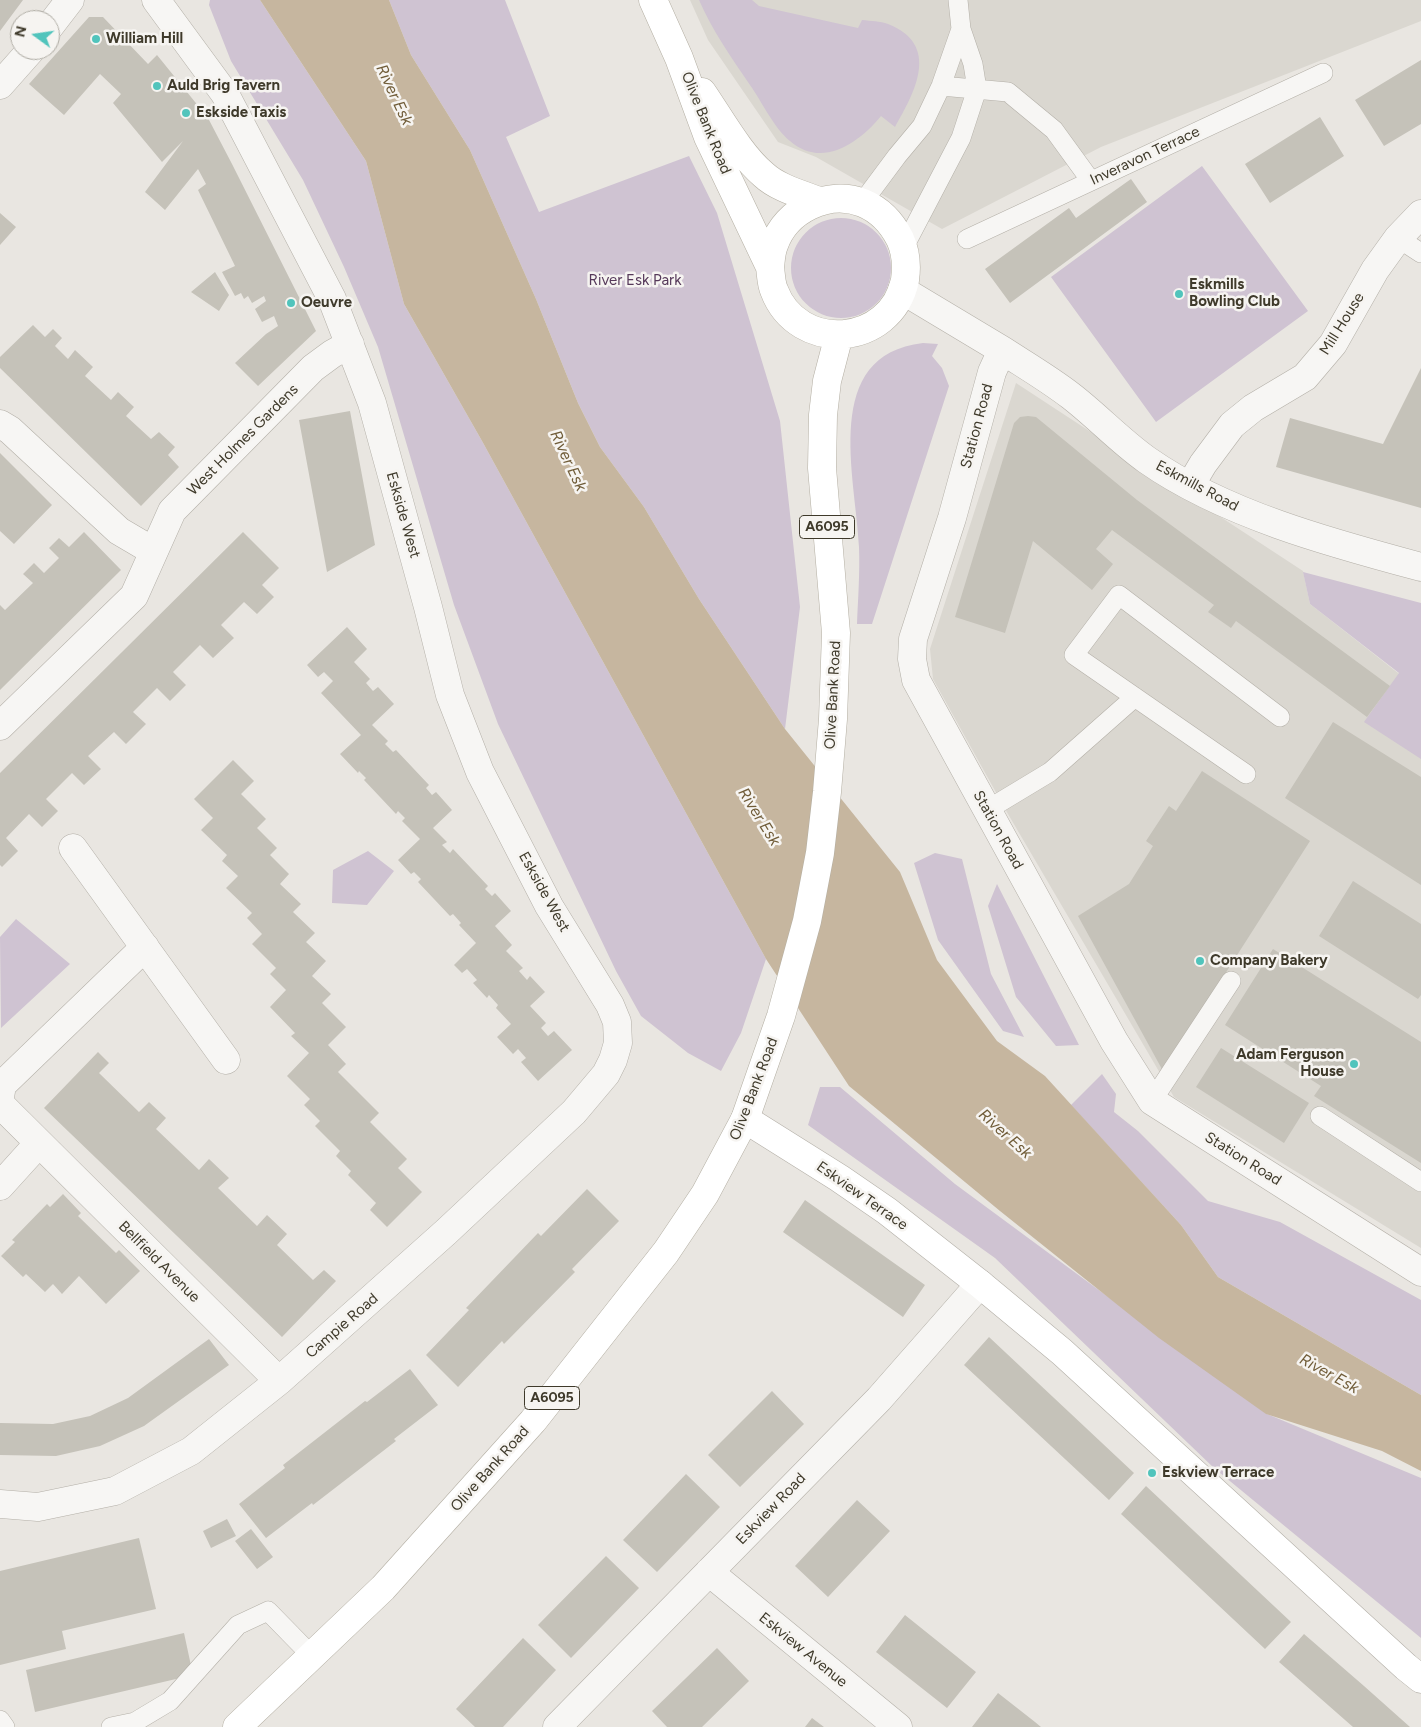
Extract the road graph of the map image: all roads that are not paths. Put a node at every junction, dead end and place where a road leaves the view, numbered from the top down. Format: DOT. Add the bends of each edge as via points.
graph roads {
  1 [pos="70,0"];
  2 [pos="156,0"];
  3 [pos="653,0"];
  4 [pos="958,0"];
  5 [pos="60,13"];
  6 [pos="961,29"];
  7 [pos="679,58"];
  8 [pos="22,60"];
  9 [pos="1323,73"];
  10 [pos="0,85"];
  11 [pos="941,86"];
  12 [pos="977,89"];
  13 [pos="1091,181"];
  14 [pos="819,201"];
  15 [pos="862,203"];
  16 [pos="1421,214"];
  17 [pos="1398,238"];
  18 [pos="967,239"];
  19 [pos="904,247"];
  20 [pos="1421,253"];
  21 [pos="770,267"];
  22 [pos="902,290"];
  23 [pos="839,335"];
  24 [pos="350,344"];
  25 [pos="1002,350"];
  26 [pos="0,424"];
  27 [pos="1190,486"];
  28 [pos="153,551"];
  29 [pos="1421,567"];
  30 [pos="1135,697"];
  31 [pos="1280,717"];
  32 [pos="0,726"];
  33 [pos="1246,774"];
  34 [pos="987,810"];
  35 [pos="73,848"];
  36 [pos="145,947"];
  37 [pos="1231,981"];
  38 [pos="618,1043"];
  39 [pos="226,1060"];
  40 [pos="0,1097"];
  41 [pos="1152,1101"];
  42 [pos="0,1104"];
  43 [pos="1320,1116"];
  44 [pos="745,1119"];
  45 [pos="40,1143"];
  46 [pos="1421,1182"];
  47 [pos="0,1186"];
  48 [pos="1421,1272"];
  49 [pos="980,1284"];
  50 [pos="279,1381"];
  51 [pos="0,1504"];
  52 [pos="709,1572"];
  53 [pos="312,1656"];
  54 [pos="1421,1679"];
  55 [pos="0,1720"];
  56 [pos="5,1727"];
  57 [pos="111,1727"];
  58 [pos="237,1727"];
  59 [pos="557,1727"];
  60 [pos="898,1727"];
  1 -- 5 [label="street"];
  2 -- 24 [label="street, Eskside West" via="225,94 332,299"];
  3 -- 7 [label="main road"];
  4 -- 6 [label="lane"];
  6 -- 11 [label="lane"];
  6 -- 12 [label="lane" via="973,64"];
  7 -- 14 [label="main road, Olive Bank Road" via="747,158 764,176"];
  7 -- 21 [label="main road, Olive Bank Road" via="708,137"];
  8 -- 10 [label="street"];
  9 -- 13 [label="lane, Inveravon Terrace"];
  11 -- 12 [label="lane"];
  11 -- 15 [label="lane" via="922,126"];
  12 -- 13 [label="lane" via="1008,92 1054,130"];
  12 -- 19 [label="lane" via="961,138"];
  13 -- 18 [label="lane, Inveravon Terrace"];
  14 -- 15 [label="main road, Olive Bank Road" via="841,198"];
  14 -- 21 [label="main road, Olive Bank Road" via="799,211 783,226 773,246"];
  15 -- 19 [label="main road, Olive Bank Road" via="881,213 895,228"];
  16 -- 17 [label="street, Mill House"];
  17 -- 20 [label="lane"];
  17 -- 27 [label="street, Mill House" via="1375,270 1333,344 1305,377 1253,408 1232,426"];
  19 -- 22 [label="main road, Olive Bank Road" via="907,269"];
  21 -- 23 [label="main road, Olive Bank Road" via="773,289 799,324 819,333"];
  22 -- 23 [label="main road, Olive Bank Road" via="891,310 877,323 858,332"];
  22 -- 25 [label="street"];
  23 -- 44 [label="main road, Olive Bank Road / A6095" via="827,381 823,415 822,468 836,633 828,792 807,921 781,1016"];
  24 -- 28 [label="street, West Holmes Gardens" via="314,368 172,511"];
  24 -- 38 [label="street, Eskside West" via="374,412 450,695 473,755 550,906 610,1004"];
  25 -- 27 [label="street, Eskmills Road" via="1071,396 1147,460"];
  25 -- 34 [label="street, Station Road" via="992,372 952,518 913,639 912,659 916,680"];
  26 -- 28 [label="street" via="119,531"];
  27 -- 29 [label="street, Eskmills Road" via="1237,509 1291,529"];
  28 -- 32 [label="street, West Holmes Gardens" via="134,596"];
  30 -- 31 [label="lane" via="1074,654 1119,595"];
  30 -- 33 [label="lane"];
  30 -- 34 [label="lane" via="1050,772"];
  34 -- 41 [label="street, Station Road" via="1114,1041"];
  35 -- 36 [label="street"];
  36 -- 39 [label="street"];
  36 -- 40 [label="street" via="2,1085"];
  37 -- 41 [label="lane"];
  38 -- 50 [label="street, Campie Road" via="606,1074 563,1124"];
  41 -- 48 [label="street, Station Road"];
  42 -- 45 [label="street, Bellfield Avenue"];
  43 -- 46 [label="lane"];
  44 -- 49 [label="main road, Eskview Terrace" via="887,1211"];
  44 -- 53 [label="main road, Olive Bank Road / A6095" via="705,1194 666,1252 533,1422 383,1588"];
  45 -- 47 [label="street"];
  45 -- 50 [label="street, Bellfield Avenue"];
  49 -- 52 [label="street, Eskview Road" via="879,1399"];
  49 -- 54 [label="main road, Eskview Terrace" via="1062,1352"];
  50 -- 51 [label="street, Campie Road" via="191,1451 115,1492 38,1507"];
  52 -- 59 [label="street, Eskview Road"];
  52 -- 60 [label="street, Eskview Avenue"];
  53 -- 57 [label="lane" via="268,1612 238,1625 170,1702 135,1722"];
  53 -- 58 [label="main road, Olive Bank Road / A6095"];
  55 -- 56 [label="lane"];
}
